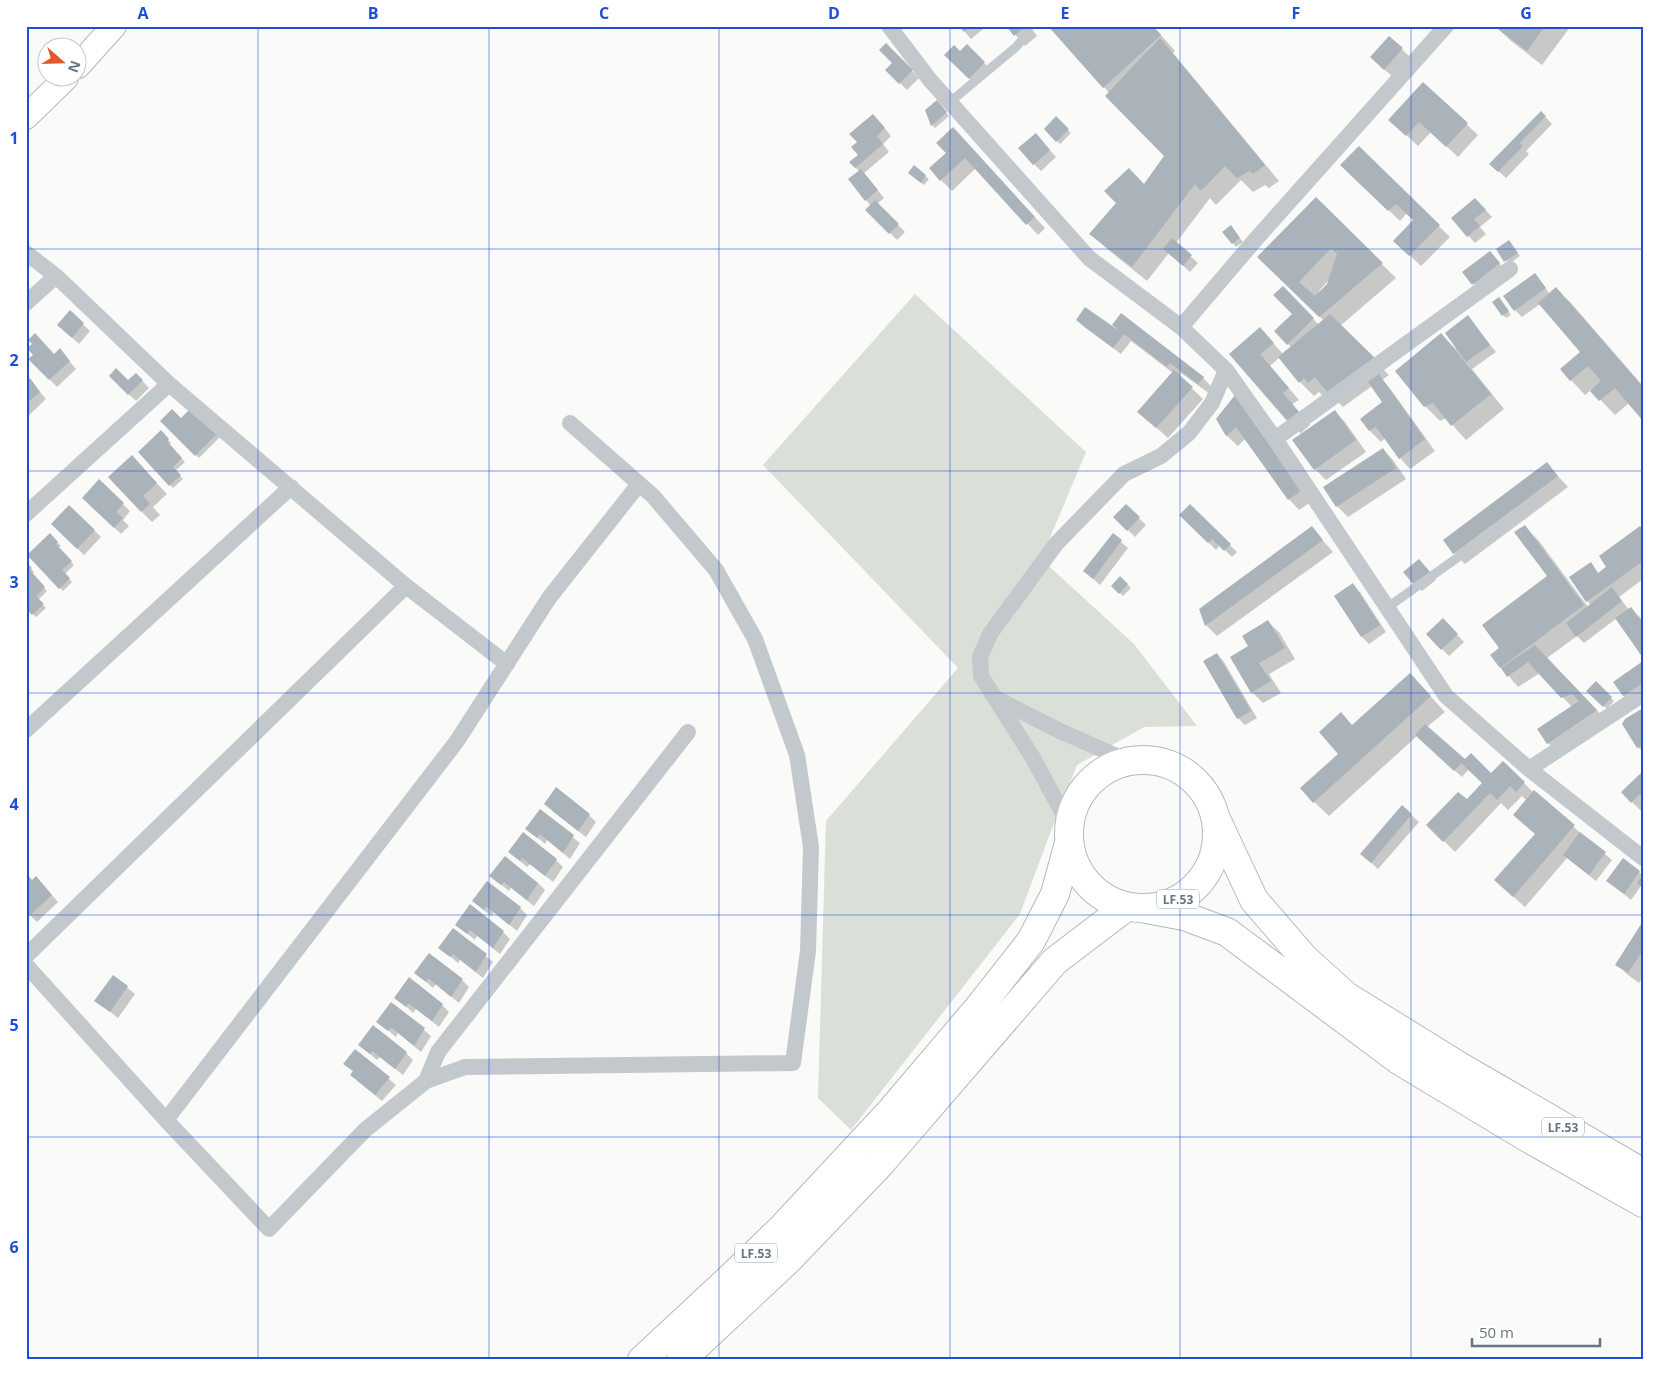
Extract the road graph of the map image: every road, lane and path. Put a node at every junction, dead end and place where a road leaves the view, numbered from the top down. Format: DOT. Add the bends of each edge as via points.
graph roads {
  1 [pos="114,26"];
  2 [pos="889,26"];
  3 [pos="1028,26"];
  4 [pos="1446,26"];
  5 [pos="88,55"];
  6 [pos="56,88"];
  7 [pos="950,102"];
  8 [pos="26,117"];
  9 [pos="26,252"];
  10 [pos="1510,269"];
  11 [pos="56,276"];
  12 [pos="26,303"];
  13 [pos="1181,327"];
  14 [pos="1226,370"];
  15 [pos="170,384"];
  16 [pos="570,423"];
  17 [pos="1275,439"];
  18 [pos="639,484"];
  19 [pos="291,487"];
  20 [pos="1540,499"];
  21 [pos="26,514"];
  22 [pos="406,586"];
  23 [pos="1388,607"];
  24 [pos="506,664"];
  25 [pos="1643,694"];
  26 [pos="995,698"];
  27 [pos="26,730"];
  28 [pos="688,732"];
  29 [pos="1128,761"];
  30 [pos="1529,769"];
  31 [pos="1216,819"];
  32 [pos="1069,834"];
  33 [pos="1643,858"];
  34 [pos="1136,908"];
  35 [pos="26,956"];
  36 [pos="26,965"];
  37 [pos="426,1081"];
  38 [pos="166,1120"];
  39 [pos="1643,1173"];
  40 [pos="1643,1204"];
  41 [pos="642,1360"];
  42 [pos="681,1360"];
  1 -- 5 [label="street"];
  2 -- 7 [label="street"];
  3 -- 7 [label="lane" via="1027,34 1016,47"];
  4 -- 13 [label="street"];
  6 -- 8 [label="street"];
  7 -- 13 [label="street" via="1089,258"];
  9 -- 11 [label="street"];
  10 -- 17 [label="street"];
  11 -- 12 [label="street"];
  11 -- 15 [label="street"];
  13 -- 14 [label="street"];
  14 -- 17 [label="street"];
  14 -- 26 [label="street" via="1212,403 1188,433 1162,456 1124,474 1056,544 990,634 980,657 982,676"];
  15 -- 19 [label="street"];
  15 -- 21 [label="street"];
  16 -- 18 [label="street"];
  17 -- 23 [label="street"];
  18 -- 24 [label="street" via="549,598"];
  18 -- 37 [label="street" via="716,570 755,639 798,755 811,847 808,951 793,1064 465,1067"];
  19 -- 22 [label="street"];
  19 -- 27 [label="street"];
  20 -- 23 [label="lane"];
  22 -- 24 [label="street"];
  22 -- 35 [label="street"];
  23 -- 30 [label="street" via="1446,696"];
  24 -- 38 [label="street" via="457,741"];
  25 -- 30 [label="street"];
  26 -- 29 [label="street"];
  26 -- 32 [label="street" via="1033,758"];
  28 -- 37 [label="street" via="438,1052"];
  29 -- 31 [label="highway, LF.53" via="1152,760 1174,766 1193,779 1208,797"];
  29 -- 32 [label="highway, LF.53" via="1107,769 1088,783 1076,803"];
  30 -- 33 [label="street"];
  31 -- 34 [label="highway, LF.53" via="1217,840 1212,861 1202,880 1186,895 1167,904"];
  31 -- 39 [label="highway, LF.53" via="1254,900 1304,958 1346,996"];
  32 -- 34 [label="highway, LF.53" via="1074,861 1082,877 1109,901"];
  32 -- 41 [label="highway, LF.53" via="1055,894 1032,941 980,1006 890,1112 789,1220"];
  34 -- 40 [label="highway, LF.53" via="1184,916 1227,932 1400,1061"];
  34 -- 42 [label="highway, LF.53" via="1055,961 880,1164 787,1260"];
  36 -- 38 [label="street"];
  37 -- 38 [label="street" via="366,1130 269,1229"];
}
